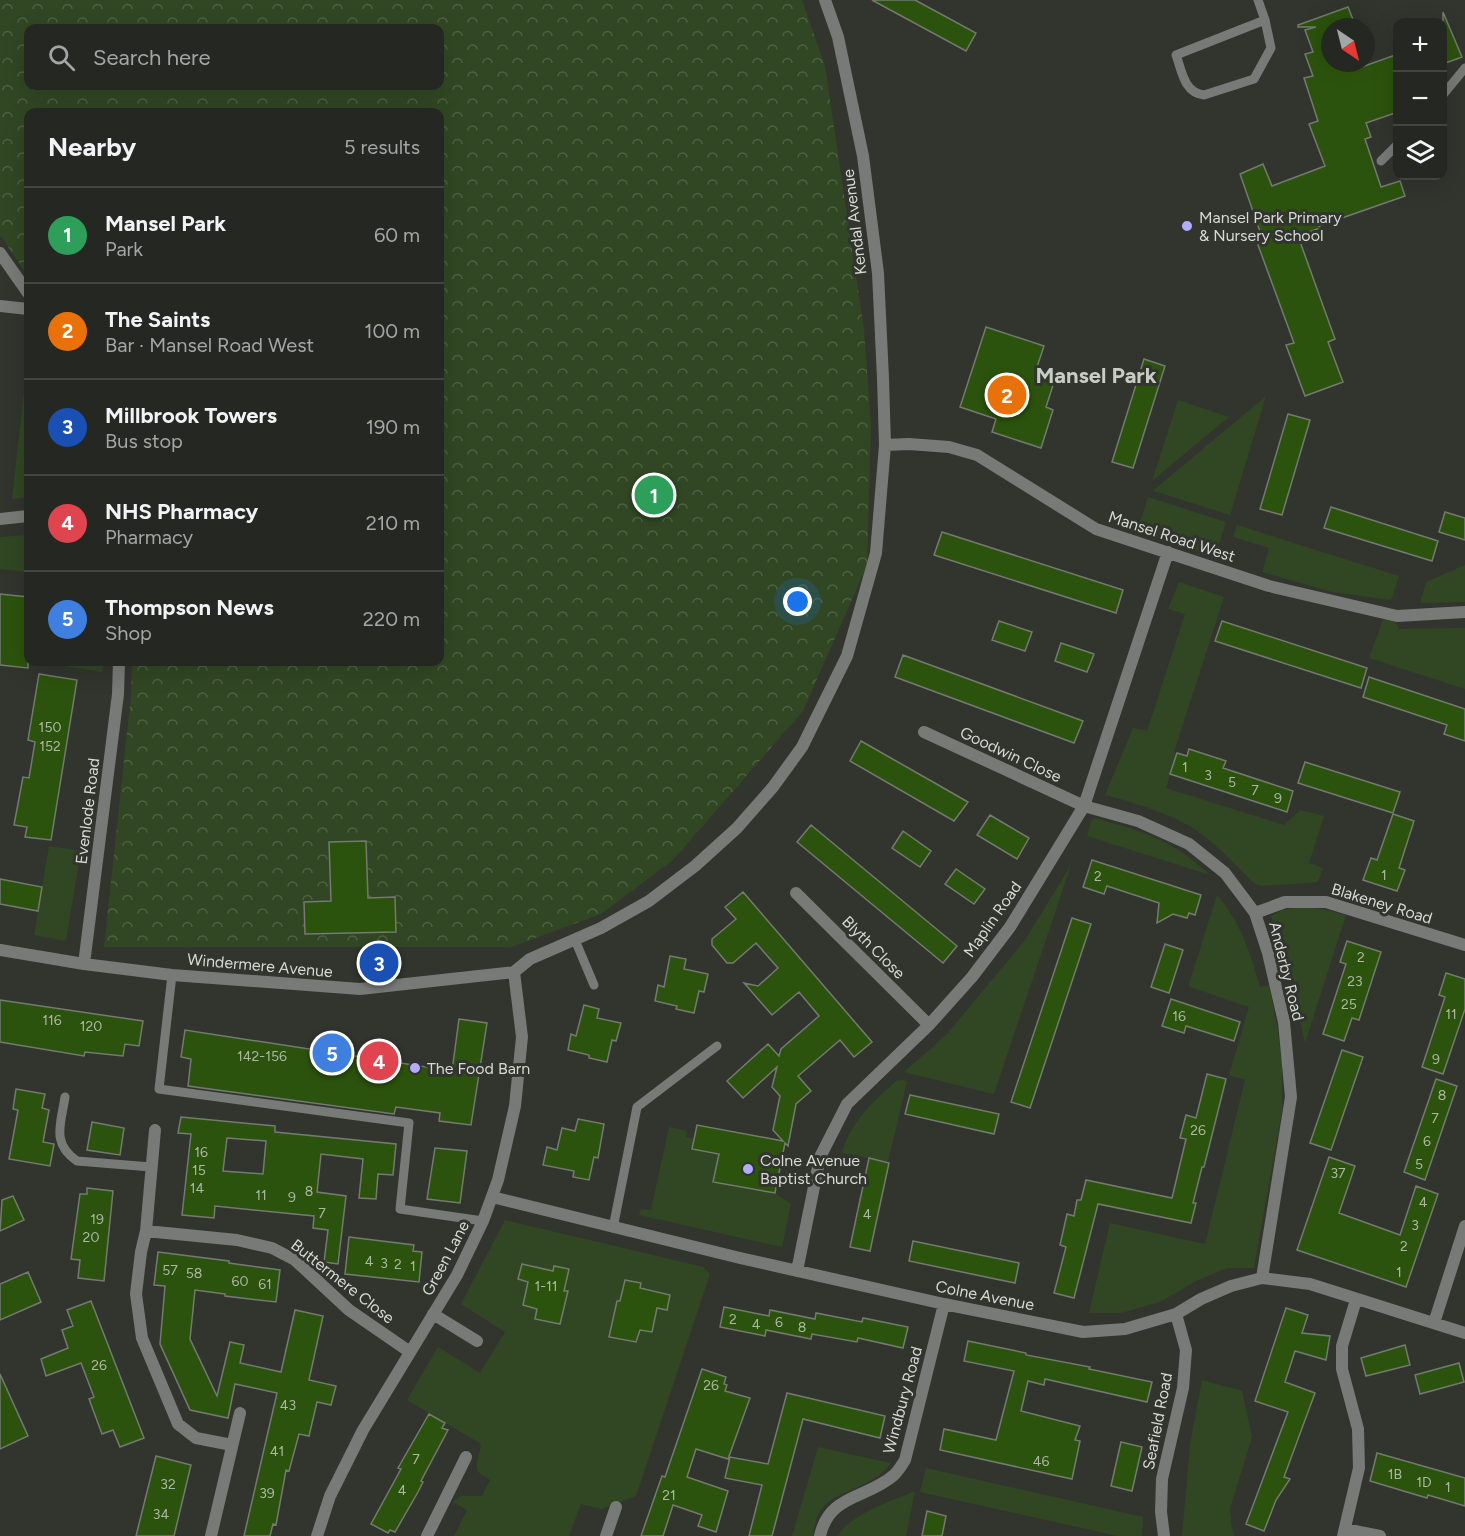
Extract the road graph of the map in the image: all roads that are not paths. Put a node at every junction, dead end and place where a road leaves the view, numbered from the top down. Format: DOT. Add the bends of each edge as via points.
graph roads {
  1 [pos="825,0"];
  2 [pos="1258,0"];
  3 [pos="1265,20"];
  4 [pos="1465,68"];
  5 [pos="1447,91"];
  6 [pos="1393,149"];
  7 [pos="1381,161"];
  8 [pos="0,253"];
  9 [pos="24,287"];
  10 [pos="0,306"];
  11 [pos="24,309"];
  12 [pos="885,445"];
  13 [pos="24,516"];
  14 [pos="0,519"];
  15 [pos="1168,552"];
  16 [pos="1465,612"];
  17 [pos="119,666"];
  18 [pos="924,732"];
  19 [pos="1084,806"];
  20 [pos="796,893"];
  21 [pos="1255,913"];
  22 [pos="574,940"];
  23 [pos="1465,945"];
  24 [pos="0,950"];
  25 [pos="84,964"];
  26 [pos="513,972"];
  27 [pos="172,975"];
  28 [pos="594,985"];
  29 [pos="929,1025"];
  30 [pos="717,1046"];
  31 [pos="65,1097"];
  32 [pos="155,1130"];
  33 [pos="151,1167"];
  34 [pos="492,1197"];
  35 [pos="483,1221"];
  36 [pos="1465,1226"];
  37 [pos="613,1228"];
  38 [pos="146,1231"];
  39 [pos="797,1270"];
  40 [pos="1262,1278"];
  41 [pos="1356,1299"];
  42 [pos="944,1304"];
  43 [pos="433,1314"];
  44 [pos="1176,1314"];
  45 [pos="1434,1323"];
  46 [pos="1465,1334"];
  47 [pos="477,1341"];
  48 [pos="410,1352"];
  49 [pos="240,1413"];
  50 [pos="232,1445"];
  51 [pos="466,1457"];
  52 [pos="616,1507"];
  53 [pos="1344,1532"];
  54 [pos="211,1536"];
  55 [pos="317,1536"];
  56 [pos="427,1536"];
  57 [pos="606,1536"];
  58 [pos="820,1536"];
  59 [pos="1164,1536"];
  60 [pos="1380,1536"];
  1 -- 12 [label="street, Kendal Avenue" via="838,37 863,156 878,273"];
  2 -- 3 [label="lane"];
  3 -- 3 [label="lane" via="1271,48 1254,79 1204,95 1189,89 1178,53"];
  4 -- 5 [label="lane"];
  6 -- 7 [label="lane"];
  8 -- 9 [label="street"];
  10 -- 11 [label="street"];
  12 -- 15 [label="street, Mansel Road West" via="949,447 977,455 1096,529"];
  12 -- 22 [label="street, Windermere Avenue" via="876,553 847,656 802,747 737,828 695,866 625,916"];
  13 -- 14 [label="street"];
  15 -- 16 [label="street, Mansel Road West" via="1269,586 1397,616"];
  15 -- 19 [label="street, Maplin Road"];
  17 -- 25 [label="street, Evenlode Road"];
  18 -- 19 [label="street, Goodwin Close"];
  19 -- 21 [label="street, Anderby Road" via="1138,821 1189,844 1225,873"];
  19 -- 29 [label="street, Maplin Road" via="1010,927"];
  20 -- 29 [label="street, Blyth Close"];
  21 -- 23 [label="street, Blakeney Road" via="1285,902 1326,902"];
  21 -- 40 [label="street, Anderby Road" via="1284,1022 1291,1097"];
  22 -- 26 [label="street, Windermere Avenue" via="530,959"];
  22 -- 28 [label="lane"];
  24 -- 25 [label="street, Windermere Avenue"];
  25 -- 27 [label="street, Windermere Avenue"];
  26 -- 27 [label="street, Windermere Avenue" via="360,989"];
  26 -- 34 [label="street, Green Lane" via="522,1037 515,1106"];
  27 -- 35 [label="lane" via="159,1089 409,1123 400,1209"];
  29 -- 39 [label="street, Maplin Road" via="847,1104 820,1157"];
  30 -- 37 [label="lane" via="637,1107"];
  31 -- 33 [label="lane" via="60,1143 67,1154 77,1161"];
  32 -- 33 [label="street"];
  33 -- 38 [label="street"];
  34 -- 35 [label="street, Green Lane"];
  34 -- 37 [label="street, Colne Avenue"];
  35 -- 43 [label="street, Green Lane"];
  36 -- 45 [label="street"];
  37 -- 39 [label="street, Colne Avenue"];
  38 -- 48 [label="street, Buttermere Close" via="237,1240 272,1248 295,1260 349,1310"];
  38 -- 50 [label="street" via="136,1294 142,1338 178,1424 196,1438"];
  39 -- 42 [label="street, Colne Avenue"];
  40 -- 41 [label="street, Colne Avenue" via="1310,1284"];
  40 -- 44 [label="street, Colne Avenue" via="1221,1290"];
  41 -- 45 [label="street, Colne Avenue"];
  41 -- 53 [label="street" via="1342,1346 1342,1368 1358,1429 1359,1468"];
  42 -- 44 [label="street, Colne Avenue" via="1083,1332 1125,1329"];
  42 -- 58 [label="street, Windbury Road" via="905,1460 894,1475 829,1513"];
  43 -- 47 [label="street"];
  43 -- 48 [label="street, Green Lane"];
  44 -- 59 [label="street, Seafield Road" via="1186,1350 1183,1388 1162,1479"];
  45 -- 46 [label="street, Colne Avenue"];
  48 -- 55 [label="street, Green Lane" via="358,1439 330,1496"];
  49 -- 50 [label="street"];
  50 -- 54 [label="street"];
  51 -- 56 [label="street"];
  52 -- 57 [label="street"];
  53 -- 60 [label="street"];
}
